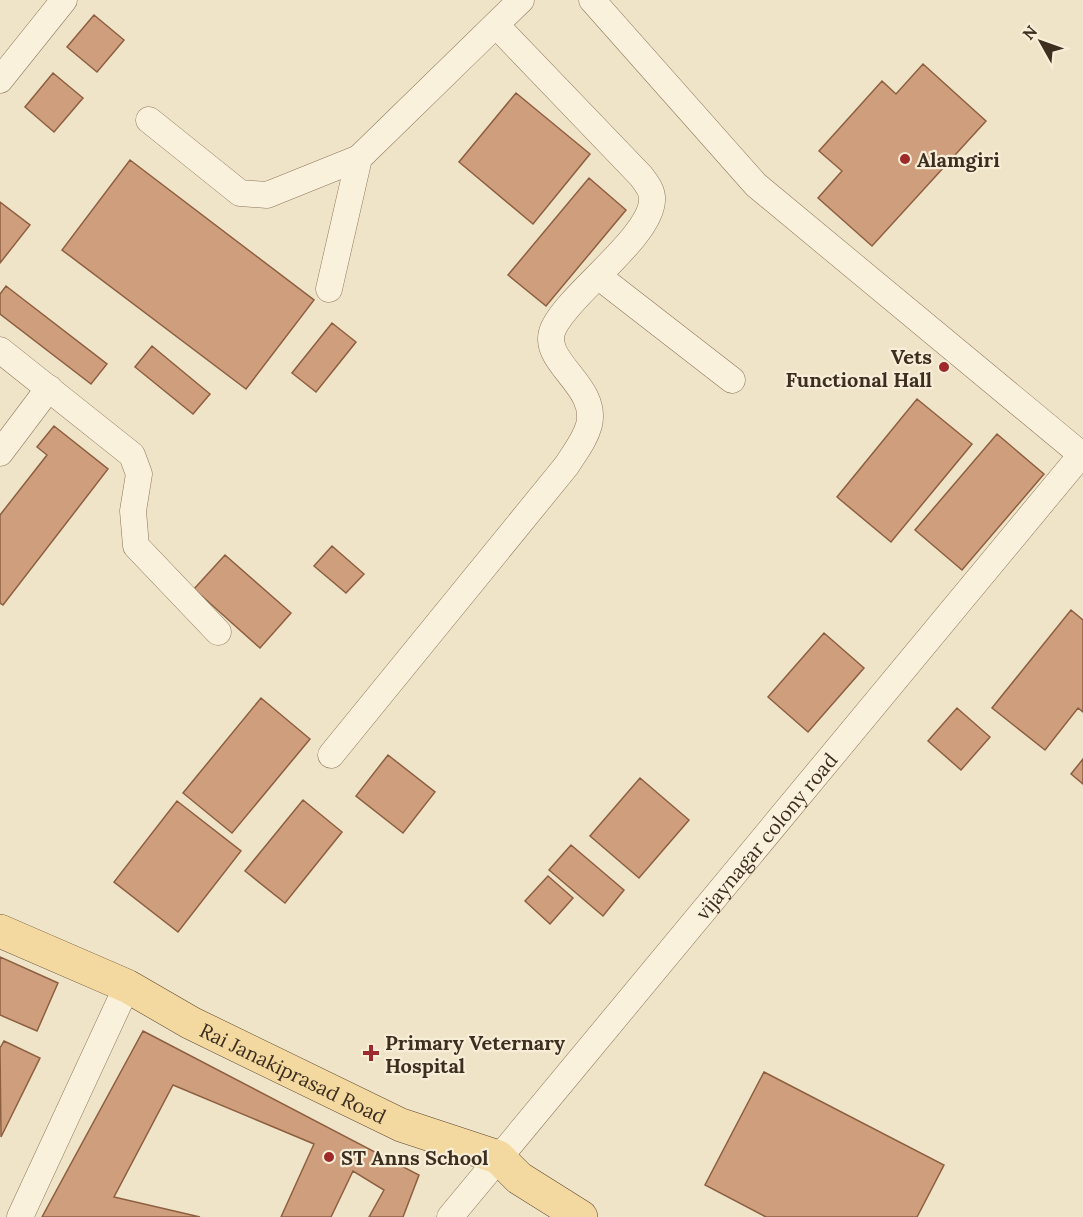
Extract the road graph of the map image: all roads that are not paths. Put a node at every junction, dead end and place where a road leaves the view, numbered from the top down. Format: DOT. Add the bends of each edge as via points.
graph roads {
  1 [pos="64,0"];
  2 [pos="521,0"];
  3 [pos="592,0"];
  4 [pos="496,25"];
  5 [pos="0,80"];
  6 [pos="149,120"];
  7 [pos="359,158"];
  8 [pos="598,276"];
  9 [pos="329,289"];
  10 [pos="0,350"];
  11 [pos="732,380"];
  12 [pos="49,388"];
  13 [pos="0,453"];
  14 [pos="1082,455"];
  15 [pos="218,632"];
  16 [pos="331,755"];
  17 [pos="0,931"];
  18 [pos="127,986"];
  19 [pos="498,1157"];
  20 [pos="20,1217"];
  21 [pos="450,1217"];
  22 [pos="581,1217"];
  1 -- 5 [label="street"];
  2 -- 4 [label="street"];
  3 -- 14 [label="street" via="756,185"];
  4 -- 7 [label="street"];
  4 -- 8 [label="street" via="650,188 650,212"];
  6 -- 7 [label="street" via="240,193 267,195"];
  7 -- 9 [label="street"];
  8 -- 11 [label="street"];
  8 -- 16 [label="street" via="555,325 549,339 553,353 586,401 589,423 584,439"];
  10 -- 12 [label="street"];
  12 -- 13 [label="street"];
  12 -- 15 [label="street" via="132,455 139,474 133,511 136,546"];
  14 -- 19 [label="street, vijaynagar colony road"];
  17 -- 18 [label="main road, Rai Janakiprasad Road"];
  18 -- 19 [label="main road, Rai Janakiprasad Road" via="191,1023 401,1125"];
  18 -- 20 [label="street"];
  19 -- 21 [label="street, vijaynagar colony road"];
  19 -- 22 [label="main road, Rai Janakiprasad Road" via="519,1178"];
}
